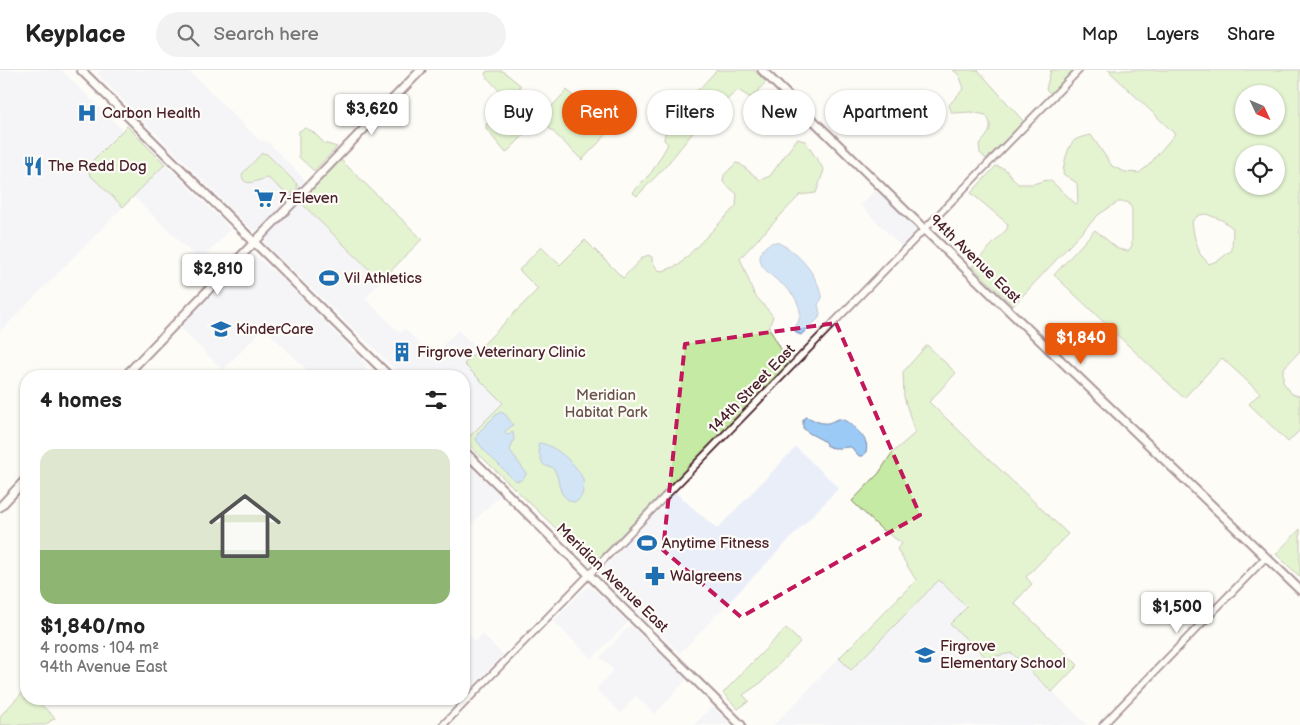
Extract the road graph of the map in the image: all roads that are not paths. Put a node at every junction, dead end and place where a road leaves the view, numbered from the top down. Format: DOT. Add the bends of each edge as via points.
graph roads {
  1 [pos="81,70"];
  2 [pos="421,70"];
  3 [pos="762,70"];
  4 [pos="1079,70"];
  5 [pos="924,230"];
  6 [pos="254,243"];
  7 [pos="131,370"];
  8 [pos="383,370"];
  9 [pos="470,457"];
  10 [pos="20,485"];
  11 [pos="0,507"];
  12 [pos="1266,557"];
  13 [pos="589,575"];
  14 [pos="1300,590"];
  15 [pos="470,697"];
  16 [pos="462,705"];
  17 [pos="443,725"];
  18 [pos="741,725"];
  19 [pos="1103,725"];
  1 -- 6 [label="main road"];
  2 -- 6 [label="main road"];
  3 -- 5 [label="main road, 94th Avenue East"];
  4 -- 5 [label="street, 144th Street East"];
  5 -- 12 [label="main road, 94th Avenue East"];
  5 -- 13 [label="street, 144th Street East"];
  6 -- 7 [label="main road"];
  6 -- 8 [label="main road"];
  9 -- 13 [label="main road, Meridian Avenue East"];
  10 -- 11 [label="main road"];
  12 -- 14 [label="main road, 94th Avenue East"];
  12 -- 19 [label="street"];
  13 -- 15 [label="street, 144th Street East"];
  13 -- 18 [label="main road, Meridian Avenue East"];
  16 -- 17 [label="street, 144th Street East"];
}
